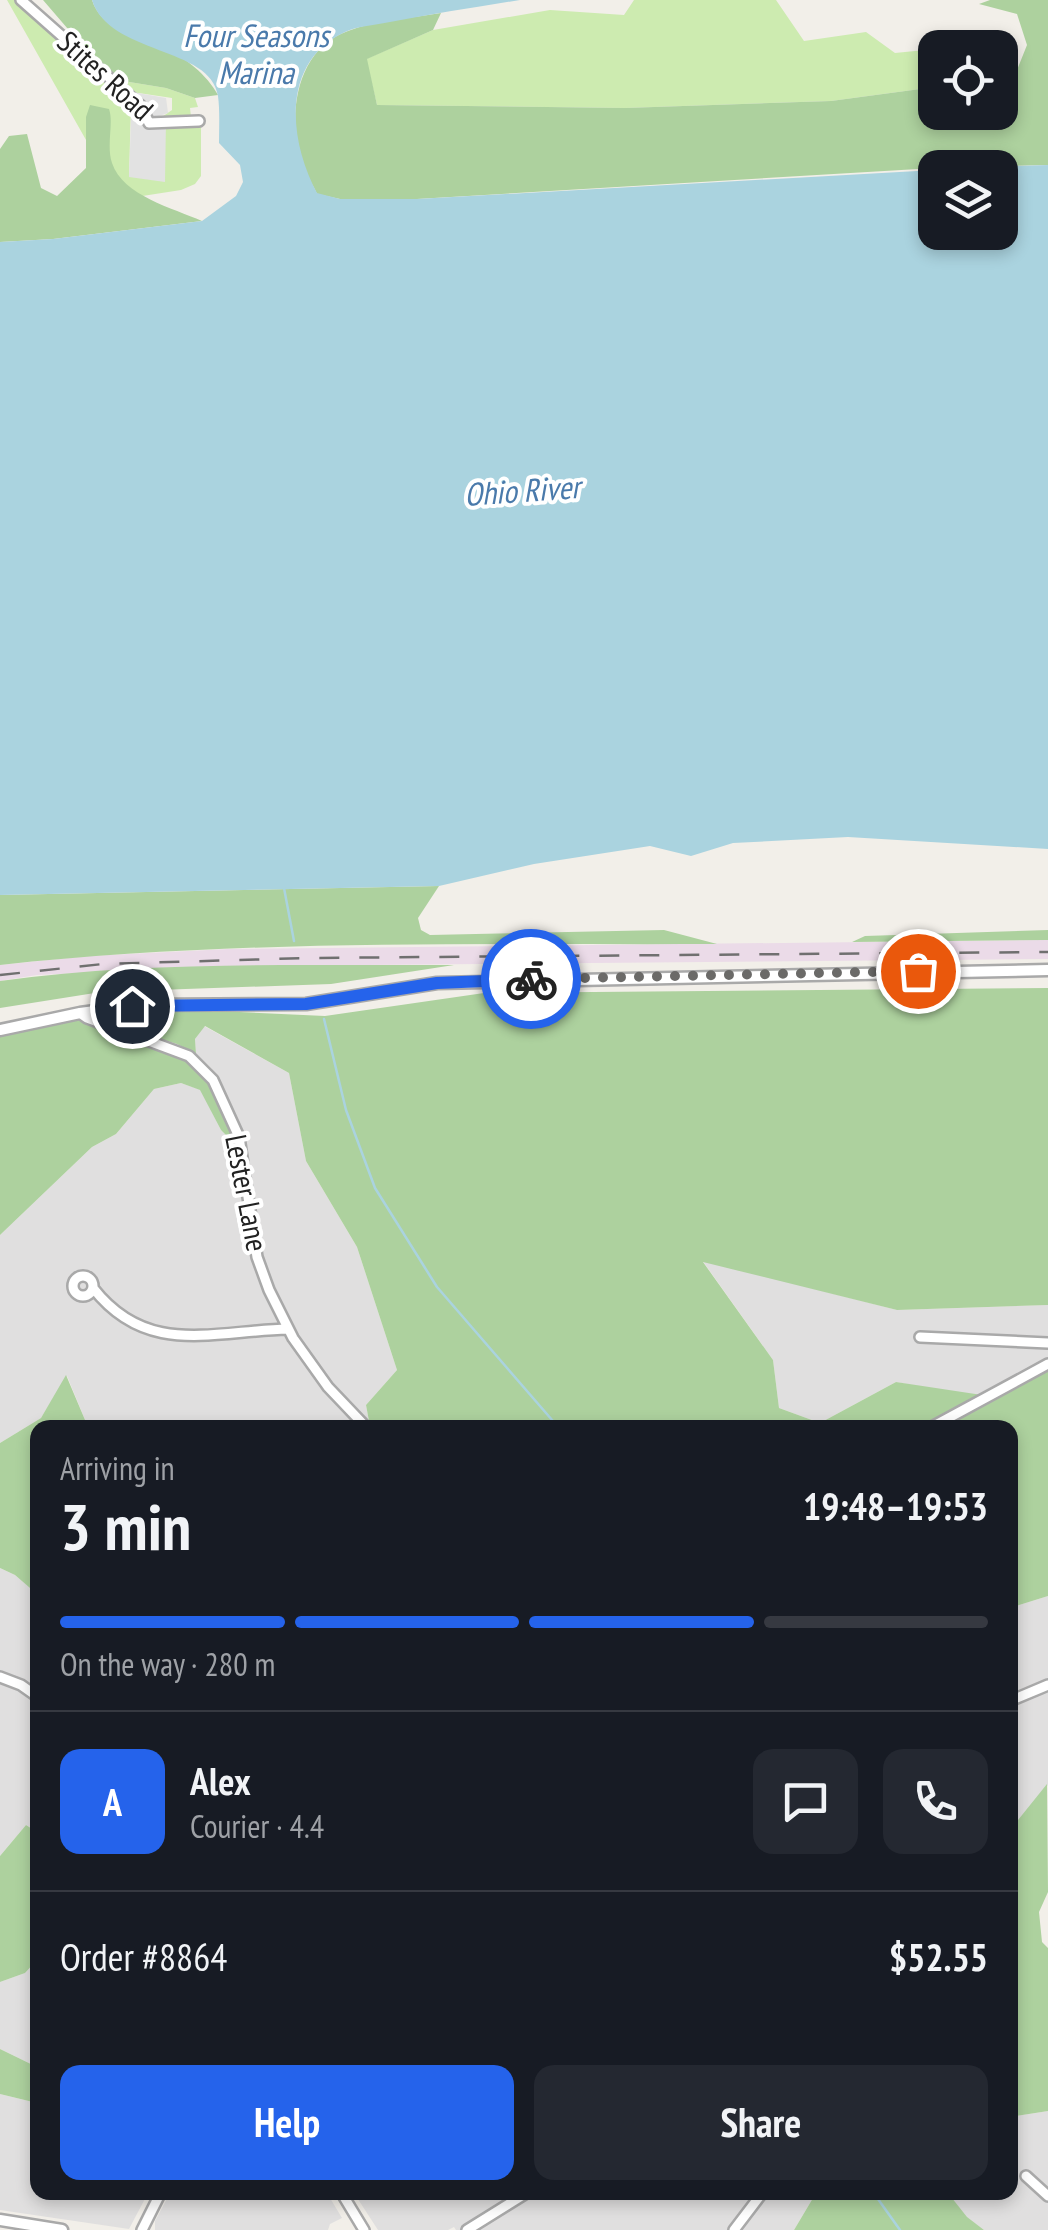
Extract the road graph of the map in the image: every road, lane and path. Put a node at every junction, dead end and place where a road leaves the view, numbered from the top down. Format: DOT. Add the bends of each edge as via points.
graph roads {
  1 [pos="22,0"];
  2 [pos="199,121"];
  3 [pos="1048,970"];
  4 [pos="80,1013"];
  5 [pos="0,1030"];
  6 [pos="93,1288"];
  7 [pos="288,1329"];
  8 [pos="920,1337"];
  9 [pos="1048,1343"];
  10 [pos="1048,1364"];
  11 [pos="359,1420"];
  12 [pos="945,1420"];
  13 [pos="0,1677"];
  14 [pos="1048,1686"];
  15 [pos="30,1691"];
  16 [pos="1018,1698"];
  17 [pos="1026,2176"];
  18 [pos="1048,2196"];
  19 [pos="158,2200"];
  20 [pos="346,2200"];
  21 [pos="515,2200"];
  22 [pos="757,2200"];
  23 [pos="0,2220"];
  24 [pos="62,2230"];
  25 [pos="142,2230"];
  26 [pos="364,2230"];
  27 [pos="467,2230"];
  28 [pos="734,2230"];
  1 -- 2 [label="street, Stites Road" via="140,106 149,124"];
  3 -- 4 [label="street" via="476,981 306,1004 140,1005"];
  4 -- 5 [label="street"];
  4 -- 7 [label="street, Lester Lane" via="189,1056 213,1080 239,1137 259,1266"];
  6 -- 7 [label="street" via="129,1322 154,1333"];
  7 -- 11 [label="street, Lester Lane"];
  8 -- 9 [label="street"];
  10 -- 12 [label="street"];
  13 -- 15 [label="street"];
  14 -- 16 [label="street"];
  17 -- 18 [label="street"];
  19 -- 25 [label="street"];
  20 -- 26 [label="street"];
  21 -- 27 [label="street"];
  22 -- 28 [label="street"];
  23 -- 24 [label="street"];
}
